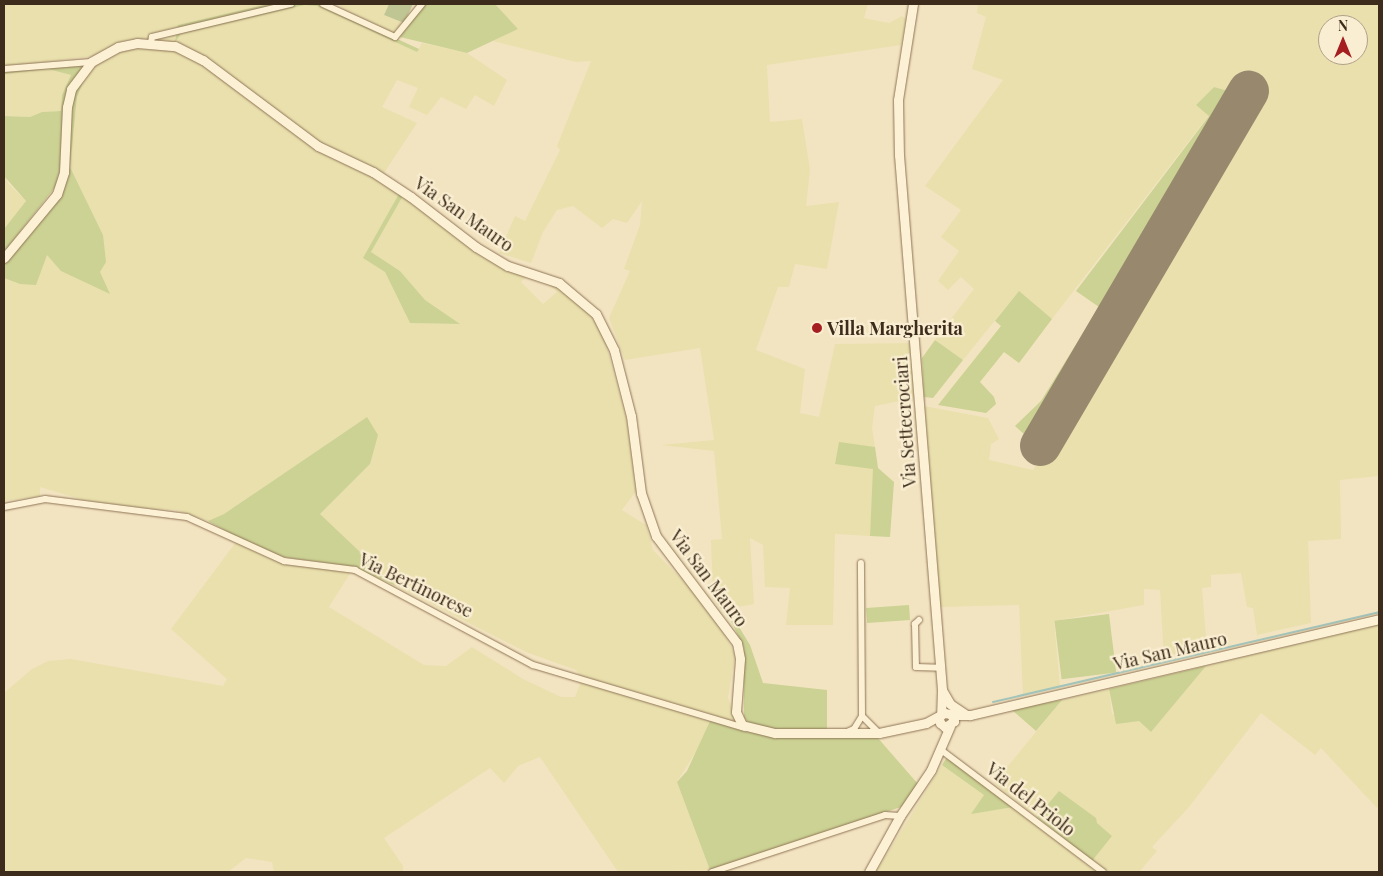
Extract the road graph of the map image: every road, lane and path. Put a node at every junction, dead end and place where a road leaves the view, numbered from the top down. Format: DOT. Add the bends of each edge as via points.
graph roads {
  1 [pos="291,4"];
  2 [pos="323,4"];
  3 [pos="422,4"];
  4 [pos="913,4"];
  5 [pos="151,42"];
  6 [pos="91,62"];
  7 [pos="4,69"];
  8 [pos="4,258"];
  9 [pos="4,507"];
  10 [pos="861,563"];
  11 [pos="1379,619"];
  12 [pos="919,620"];
  13 [pos="940,668"];
  14 [pos="942,690"];
  15 [pos="968,715"];
  16 [pos="862,720"];
  17 [pos="946,720"];
  18 [pos="748,729"];
  19 [pos="844,733"];
  20 [pos="862,733"];
  21 [pos="879,733"];
  22 [pos="942,747"];
  23 [pos="900,816"];
  24 [pos="712,872"];
  25 [pos="869,872"];
  26 [pos="1103,872"];
  1 -- 5 [label="street" via="152,37"];
  2 -- 3 [label="street" via="395,37"];
  4 -- 13 [label="main road, Via Settecrociari" via="898,100 899,155"];
  5 -- 6 [label="main road, Via San Mauro" via="118,47"];
  5 -- 18 [label="main road, Via San Mauro" via="175,46 203,60 318,146 373,172 476,247 508,266 559,283 596,314 614,350 631,416 641,493 650,520 661,543 700,590 737,643 740,659 736,712 742,726"];
  6 -- 7 [label="street"];
  6 -- 8 [label="main road, Via San Mauro" via="71,89 66,107 64,172 57,194"];
  9 -- 18 [label="street, Via Bertinorese" via="45,499 187,517 284,561 355,570 533,665"];
  10 -- 16 [label="street"];
  11 -- 15 [label="main road, Via San Mauro"];
  12 -- 13 [label="street" via="915,624 916,667"];
  13 -- 14 [label="main road, Via Settecrociari"];
  14 -- 15 [label="main road" via="950,704"];
  14 -- 17 [label="main road, Via Settecrociari"];
  15 -- 17 [label="main road, Via San Mauro"];
  16 -- 19 [label="street"];
  16 -- 20 [label="street"];
  16 -- 21 [label="street"];
  17 -- 21 [label="main road, Via San Mauro"];
  17 -- 22 [label="main road, Via Settecrociari"];
  18 -- 19 [label="main road, Via San Mauro"];
  19 -- 20 [label="main road, Via San Mauro"];
  20 -- 21 [label="main road, Via San Mauro"];
  22 -- 23 [label="main road, Via Settecrociari" via="931,770"];
  22 -- 26 [label="street, Via del Priolo"];
  23 -- 24 [label="street" via="885,815"];
  23 -- 25 [label="main road, Via Settecrociari"];
}
